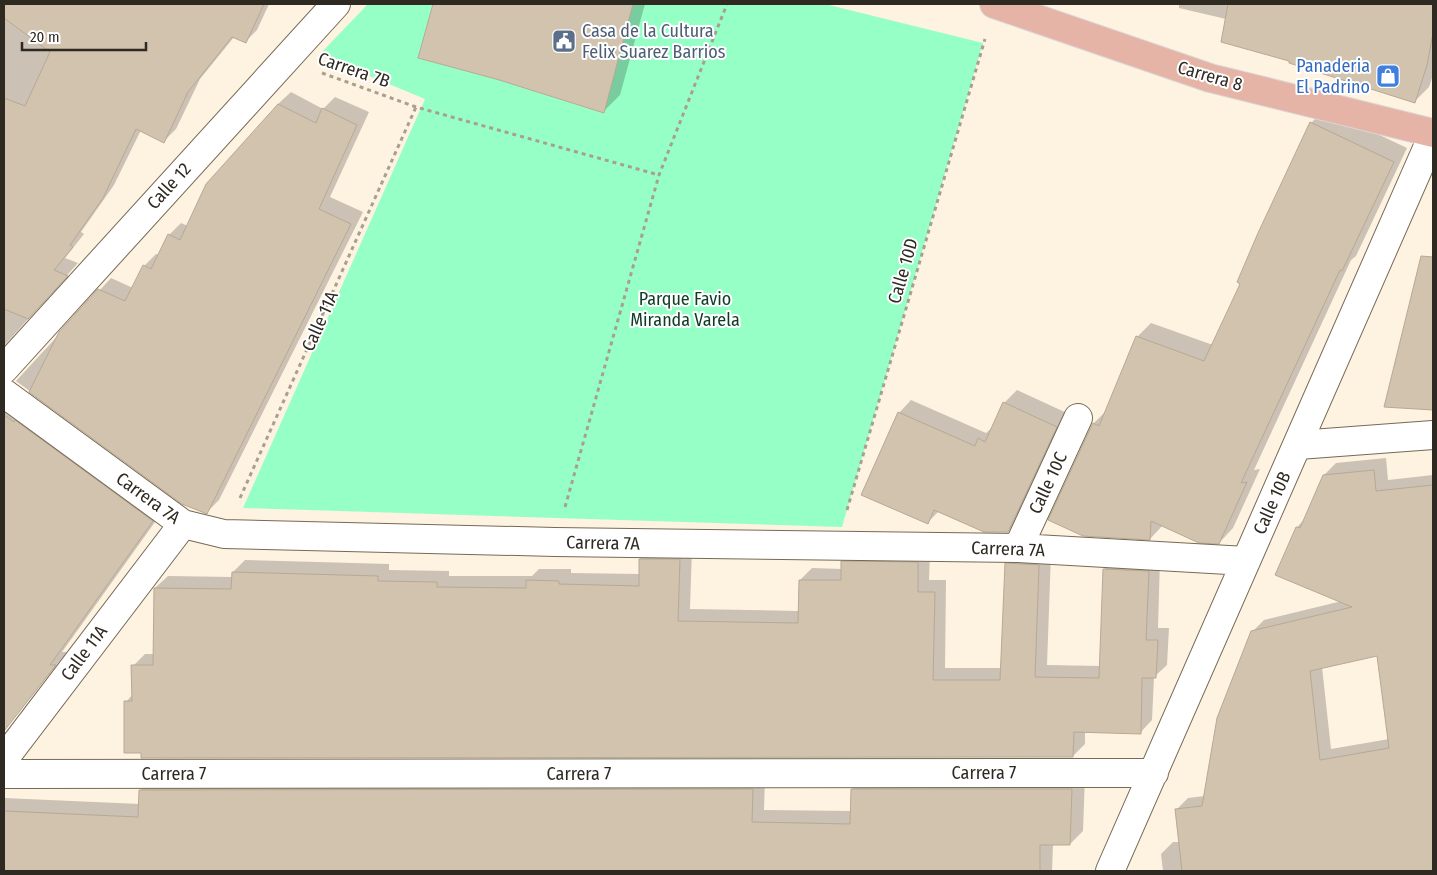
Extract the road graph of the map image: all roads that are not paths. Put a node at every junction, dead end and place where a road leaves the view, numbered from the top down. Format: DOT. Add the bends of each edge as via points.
graph roads {
  1 [pos="336,4"];
  2 [pos="994,4"];
  3 [pos="1433,134"];
  4 [pos="4,369"];
  5 [pos="4,393"];
  6 [pos="1078,418"];
  7 [pos="1433,435"];
  8 [pos="1298,445"];
  9 [pos="183,524"];
  10 [pos="1018,548"];
  11 [pos="1246,561"];
  12 [pos="4,759"];
  13 [pos="1154,773"];
  14 [pos="4,774"];
  15 [pos="1110,871"];
  1 -- 4 [label="street, Calle 12"];
  2 -- 3 [label="main road, Carrera 8" via="1210,78"];
  3 -- 8 [label="street, Calle 10B"];
  5 -- 9 [label="street, Carrera 7A"];
  6 -- 10 [label="street, Calle 10C"];
  7 -- 8 [label="street"];
  8 -- 11 [label="street, Calle 10B"];
  9 -- 10 [label="street, Carrera 7A" via="224,534"];
  9 -- 12 [label="street, Calle 11A"];
  10 -- 11 [label="street, Carrera 7A"];
  11 -- 13 [label="street, Calle 10B"];
  13 -- 14 [label="street, Carrera 7"];
  13 -- 15 [label="street, Calle 10B"];
}
